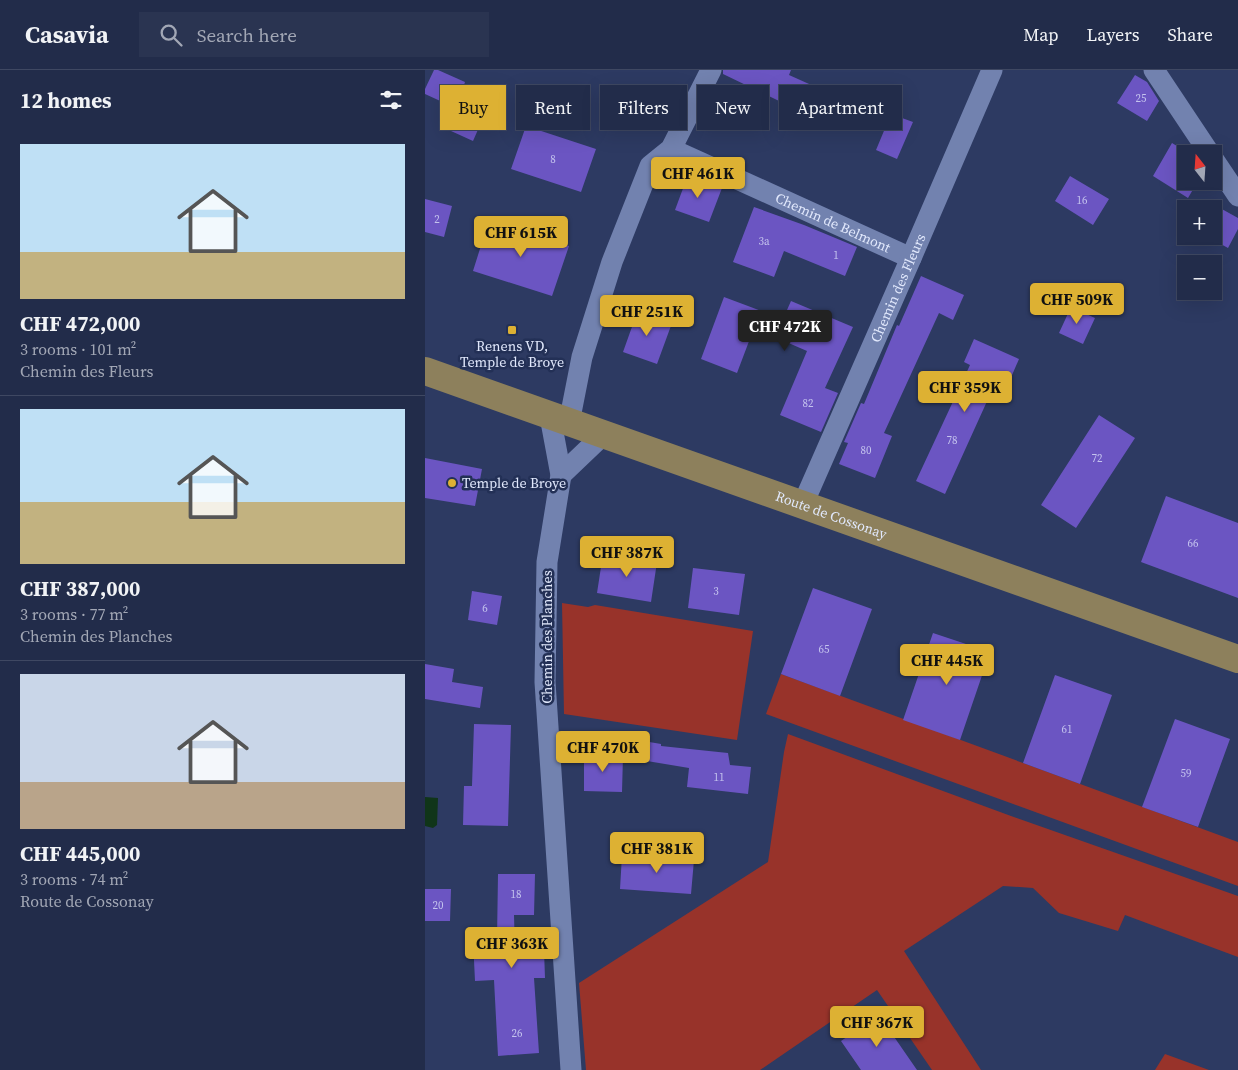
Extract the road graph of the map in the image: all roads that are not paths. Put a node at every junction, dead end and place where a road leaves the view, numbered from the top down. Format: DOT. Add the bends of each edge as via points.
graph roads {
  1 [pos="711,70"];
  2 [pos="992,70"];
  3 [pos="1154,70"];
  4 [pos="1204,145"];
  5 [pos="671,149"];
  6 [pos="1223,174"];
  7 [pos="1238,196"];
  8 [pos="911,258"];
  9 [pos="425,371"];
  10 [pos="560,420"];
  11 [pos="604,434"];
  12 [pos="561,475"];
  13 [pos="803,504"];
  14 [pos="1238,660"];
  15 [pos="571,1070"];
  1 -- 5 [label="street"];
  2 -- 8 [label="street, Chemin des Fleurs"];
  3 -- 4 [label="street"];
  5 -- 8 [label="street, Chemin de Belmont"];
  5 -- 10 [label="street" via="650,166 612,262"];
  6 -- 7 [label="street"];
  8 -- 13 [label="street, Chemin des Fleurs"];
  9 -- 10 [label="main road, Route de Cossonay"];
  10 -- 11 [label="main road, Route de Cossonay"];
  10 -- 12 [label="street, Chemin des Planches"];
  11 -- 12 [label="street"];
  11 -- 13 [label="main road, Route de Cossonay"];
  12 -- 15 [label="street, Chemin des Planches" via="547,562 545,682"];
  13 -- 14 [label="main road, Route de Cossonay"];
}
